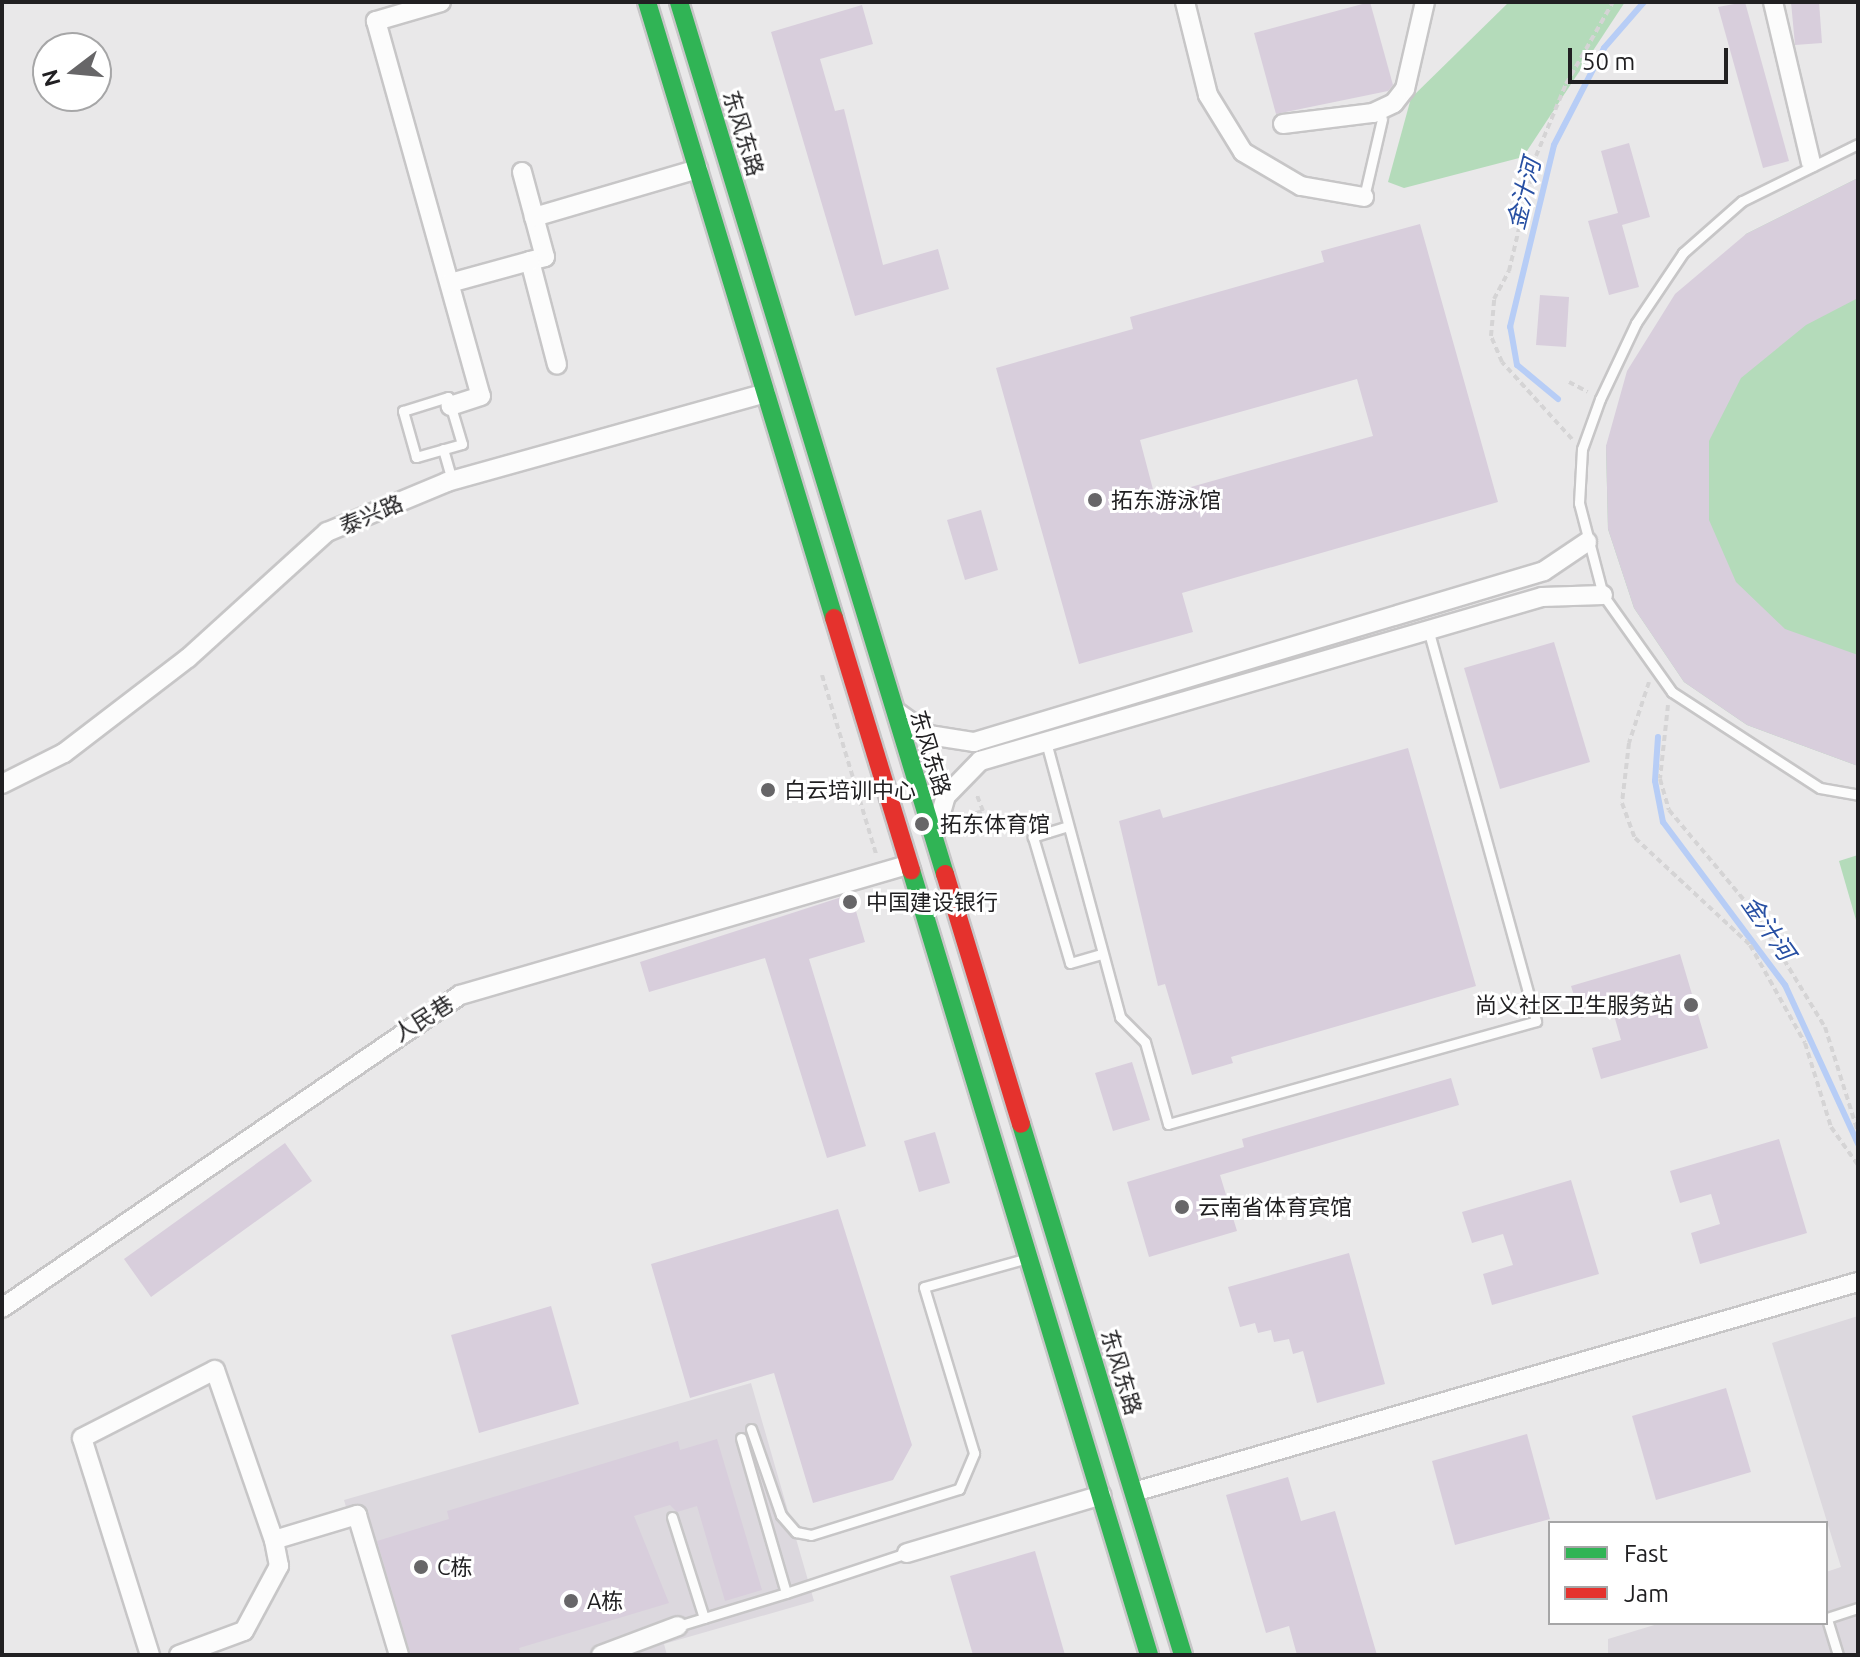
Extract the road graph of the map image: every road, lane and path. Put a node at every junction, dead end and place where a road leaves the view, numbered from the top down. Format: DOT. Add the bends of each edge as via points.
graph roads {
  1 [pos="370,2"];
  2 [pos="441,2"];
  3 [pos="647,2"];
  4 [pos="679,2"];
  5 [pos="1185,2"];
  6 [pos="1425,2"];
  7 [pos="1613,2"];
  8 [pos="1773,2"];
  9 [pos="376,21"];
  10 [pos="1382,119"];
  11 [pos="1283,124"];
  12 [pos="1858,144"];
  13 [pos="1811,163"];
  14 [pos="698,169"];
  15 [pos="522,172"];
  16 [pos="1364,197"];
  17 [pos="534,217"];
  18 [pos="530,261"];
  19 [pos="450,283"];
  20 [pos="557,365"];
  21 [pos="1569,382"];
  22 [pos="766,393"];
  23 [pos="1600,399"];
  24 [pos="451,406"];
  25 [pos="443,449"];
  26 [pos="1582,449"];
  27 [pos="452,480"];
  28 [pos="1587,542"];
  29 [pos="1603,595"];
  30 [pos="1428,630"];
  31 [pos="1654,669"];
  32 [pos="822,675"];
  33 [pos="1672,692"];
  34 [pos="892,706"];
  35 [pos="1046,742"];
  36 [pos="2,784"];
  37 [pos="977,795"];
  38 [pos="1858,795"];
  39 [pos="966,816"];
  40 [pos="1065,827"];
  41 [pos="935,849"];
  42 [pos="877,857"];
  43 [pos="908,865"];
  44 [pos="945,881"];
  45 [pos="916,889"];
  46 [pos="1102,954"];
  47 [pos="1858,1132"];
  48 [pos="1858,1165"];
  49 [pos="1029,1257"];
  50 [pos="1858,1282"];
  51 [pos="2,1307"];
  52 [pos="751,1429"];
  53 [pos="741,1438"];
  54 [pos="1134,1492"];
  55 [pos="1102,1495"];
  56 [pos="672,1517"];
  57 [pos="274,1540"];
  58 [pos="907,1553"];
  59 [pos="786,1593"];
  60 [pos="1858,1608"];
  61 [pos="704,1618"];
  62 [pos="1828,1618"];
  63 [pos="1828,1621"];
  64 [pos="678,1626"];
  65 [pos="150,1655"];
  66 [pos="179,1655"];
  67 [pos="399,1655"];
  68 [pos="601,1655"];
  69 [pos="1149,1655"];
  70 [pos="1183,1655"];
  71 [pos="1838,1655"];
  1 -- 9 [label="street"];
  2 -- 9 [label="street"];
  3 -- 14 [label="main road"];
  4 -- 34 [label="main road, 东风东路"];
  5 -- 16 [label="street" via="1208,95 1243,152 1301,186"];
  6 -- 11 [label="street" via="1405,89 1394,103 1373,113"];
  7 -- 26 [label="path" via="1566,84 1536,156 1509,271 1494,299 1491,336 1502,362"];
  8 -- 13 [label="street"];
  9 -- 19 [label="street"];
  10 -- 16 [label="lane"];
  12 -- 13 [label="lane"];
  13 -- 23 [label="lane" via="1742,201 1683,253 1636,323"];
  14 -- 17 [label="street"];
  14 -- 22 [label="main road"];
  15 -- 17 [label="street"];
  17 -- 18 [label="street" via="545,257"];
  18 -- 19 [label="street"];
  18 -- 20 [label="street"];
  19 -- 24 [label="street" via="481,396"];
  21 -- 23 [label="path"];
  22 -- 27 [label="street, 泰兴路"];
  22 -- 43 [label="main road"];
  23 -- 26 [label="lane"];
  24 -- 25 [label="lane" via="462,444"];
  24 -- 25 [label="lane" via="448,397 403,411 416,457"];
  25 -- 27 [label="lane"];
  26 -- 28 [label="lane" via="1579,503"];
  27 -- 36 [label="street, 泰兴路" via="327,532 163,677 64,753"];
  28 -- 29 [label="lane"];
  28 -- 34 [label="street" via="1544,571 974,742 929,735"];
  29 -- 30 [label="street" via="1542,597"];
  29 -- 31 [label="lane"];
  30 -- 35 [label="street"];
  30 -- 46 [label="lane" via="1536,1021 1168,1124 1145,1042 1120,1017"];
  31 -- 33 [label="lane"];
  31 -- 48 [label="path" via="1629,743 1622,803 1635,838 1750,945 1805,1043 1831,1127"];
  32 -- 42 [label="path"];
  33 -- 38 [label="lane" via="1820,788"];
  33 -- 47 [label="path" via="1660,779 1669,810 1758,917 1825,1027"];
  34 -- 41 [label="main road, 东风东路"];
  35 -- 40 [label="lane"];
  35 -- 41 [label="street" via="966,770 940,808"];
  37 -- 39 [label="path" via="983,811"];
  40 -- 46 [label="lane"];
  40 -- 46 [label="lane" via="1033,837 1037,851 1070,963"];
  41 -- 44 [label="main road, 东风东路"];
  43 -- 45 [label="main road"];
  43 -- 51 [label="street, 人民巷" via="460,995"];
  44 -- 45 [label="main road" via="926,873"];
  44 -- 54 [label="main road, 东风东路"];
  45 -- 49 [label="main road"];
  49 -- 52 [label="lane" via="924,1287 974,1453 959,1489 811,1535 796,1532 781,1515"];
  49 -- 55 [label="main road"];
  50 -- 54 [label="street"];
  53 -- 59 [label="lane"];
  54 -- 70 [label="main road, 东风东路"];
  55 -- 58 [label="street"];
  55 -- 69 [label="main road"];
  56 -- 61 [label="lane"];
  57 -- 65 [label="street" via="215,1370 82,1438"];
  57 -- 66 [label="street" via="279,1566 244,1631"];
  57 -- 67 [label="street" via="357,1515"];
  58 -- 59 [label="lane"];
  59 -- 61 [label="lane"];
  60 -- 62 [label="lane"];
  61 -- 64 [label="lane"];
  63 -- 71 [label="lane"];
  64 -- 68 [label="street"];
}
